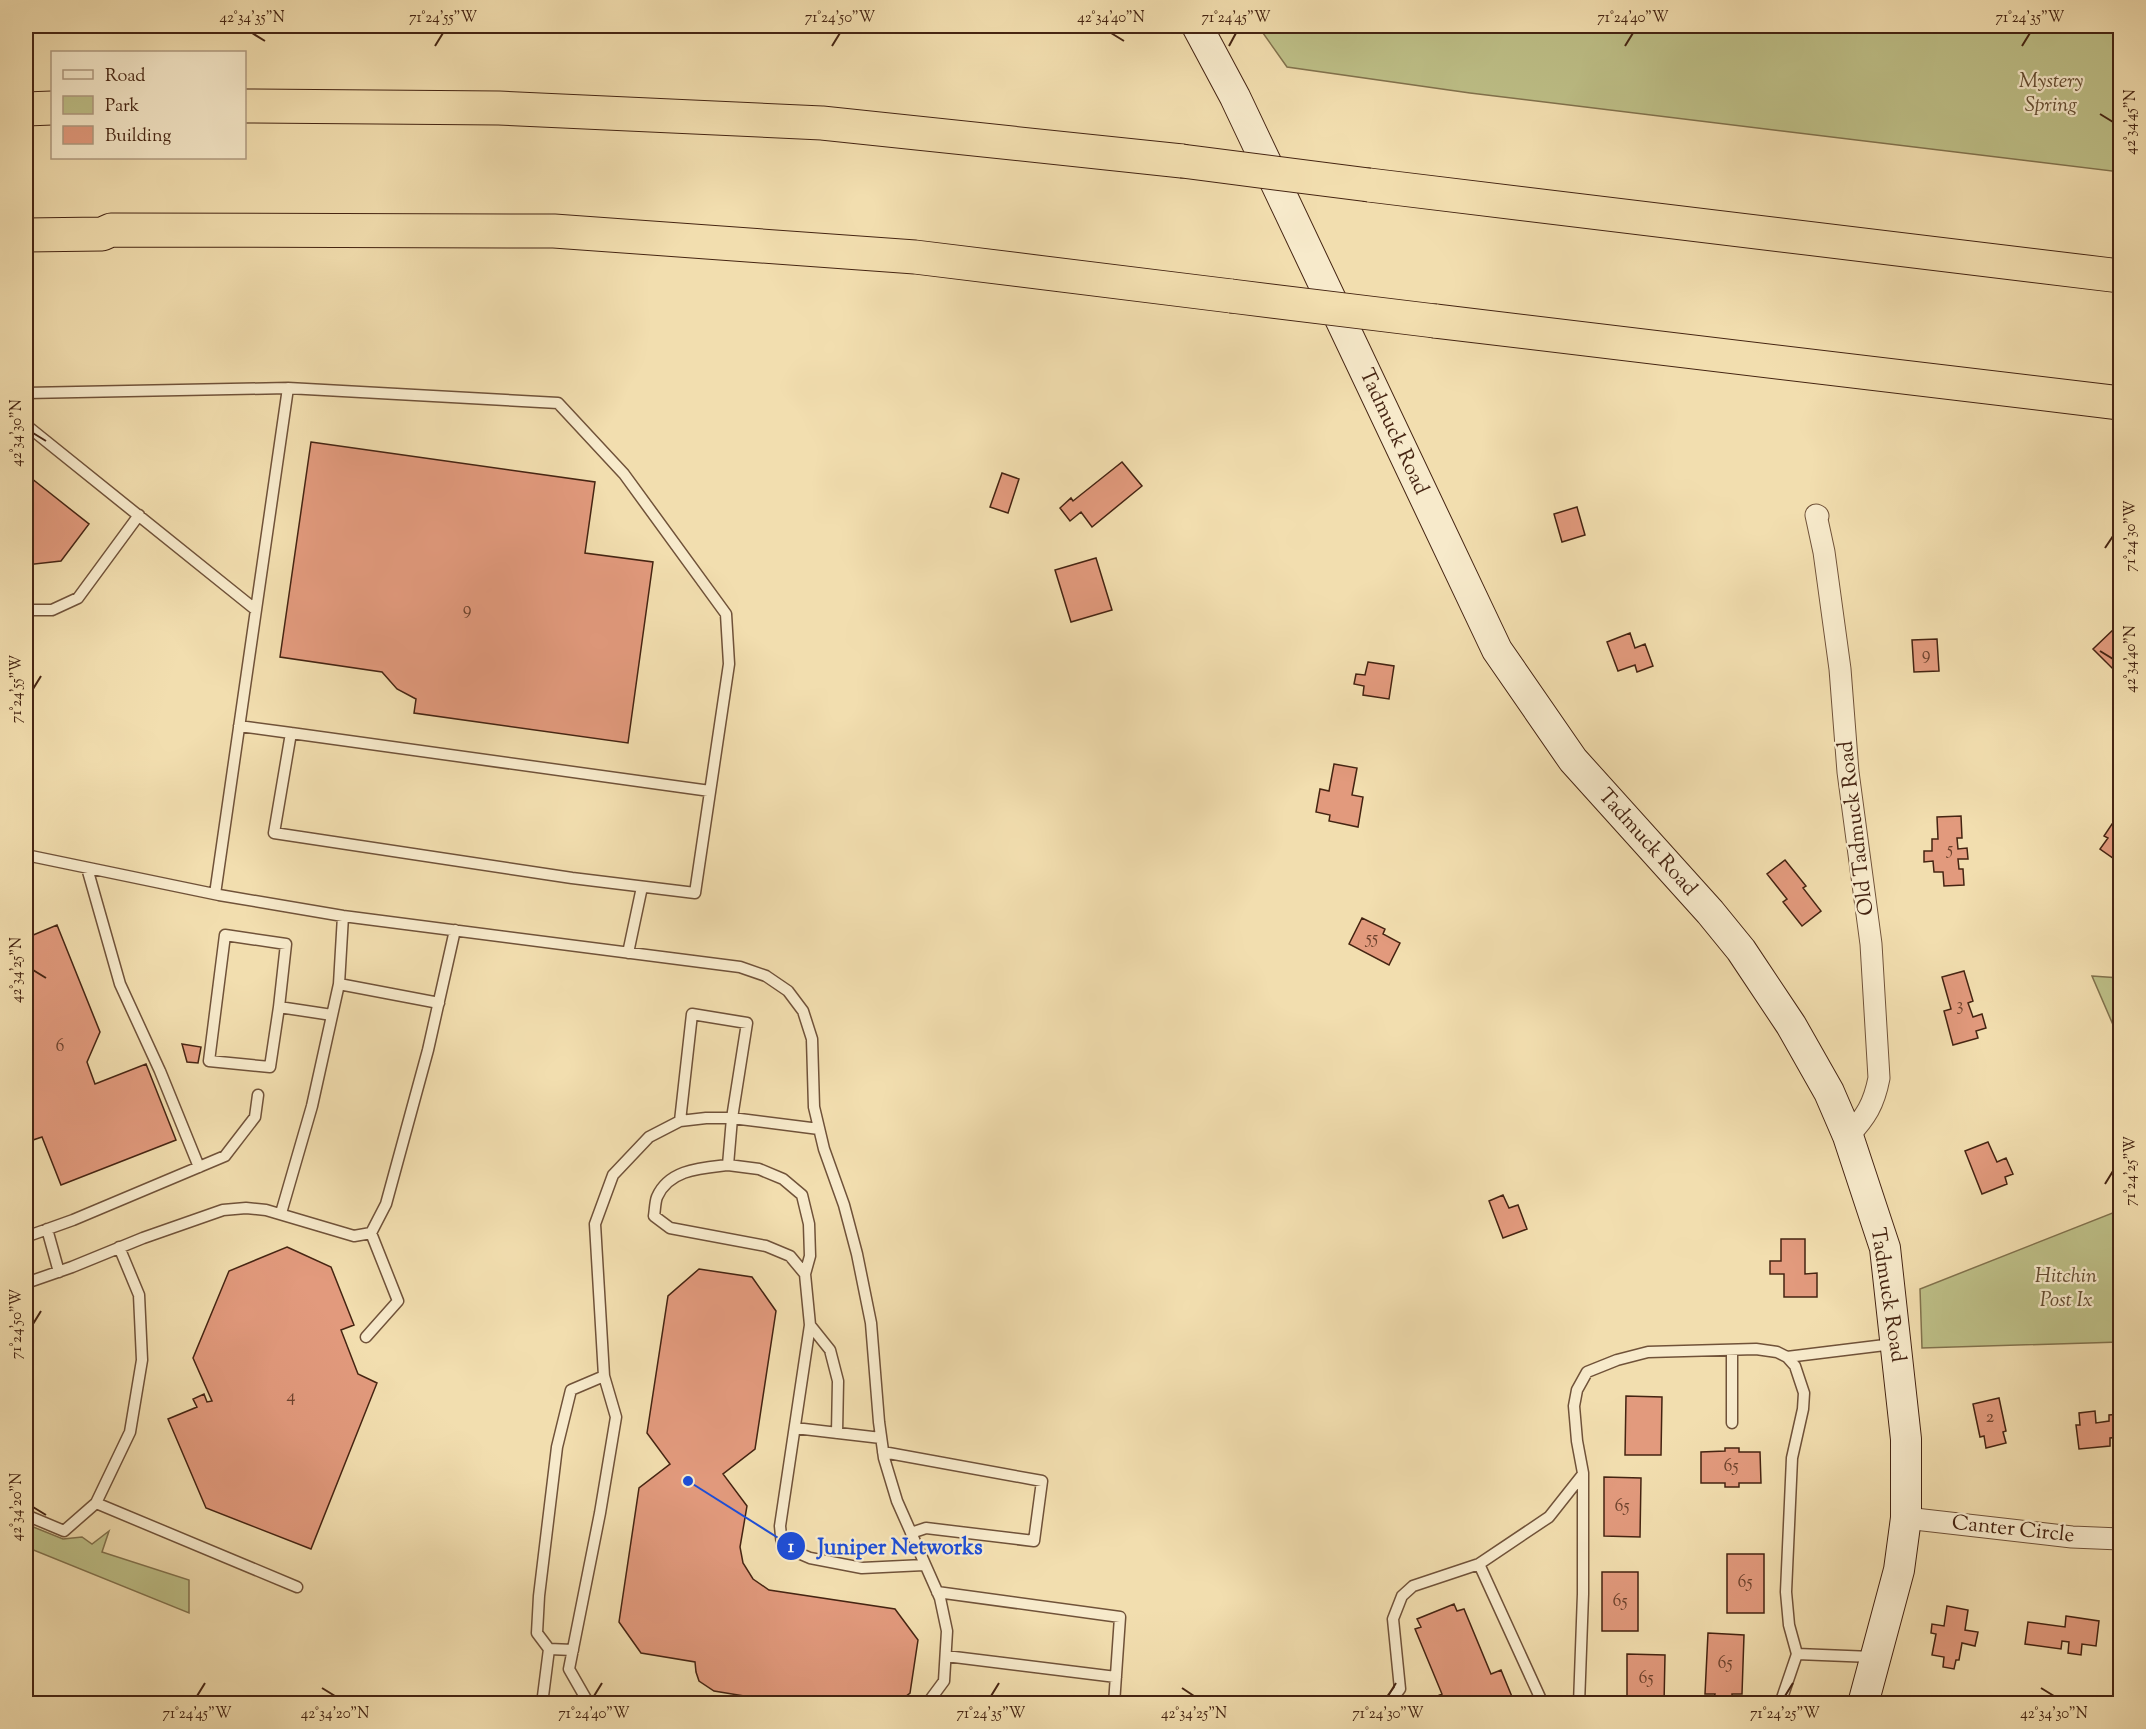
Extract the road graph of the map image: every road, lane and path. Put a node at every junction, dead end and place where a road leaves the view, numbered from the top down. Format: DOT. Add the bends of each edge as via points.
graph roads {
  1 [pos="1197,26"];
  2 [pos="246,106"];
  3 [pos="51,108"];
  4 [pos="26,109"];
  5 [pos="26,235"];
  6 [pos="2121,276"];
  7 [pos="288,388"];
  8 [pos="26,393"];
  9 [pos="2121,403"];
  10 [pos="26,424"];
  11 [pos="139,515"];
  12 [pos="1818,516"];
  13 [pos="26,610"];
  14 [pos="256,610"];
  15 [pos="239,726"];
  16 [pos="291,733"];
  17 [pos="710,791"];
  18 [pos="26,855"];
  19 [pos="87,868"];
  20 [pos="642,887"];
  21 [pos="215,894"];
  22 [pos="343,916"];
  23 [pos="455,930"];
  24 [pos="628,953"];
  25 [pos="339,984"];
  26 [pos="439,1003"];
  27 [pos="279,1007"];
  28 [pos="332,1015"];
  29 [pos="258,1095"];
  30 [pos="732,1118"];
  31 [pos="680,1121"];
  32 [pos="819,1129"];
  33 [pos="1848,1136"];
  34 [pos="728,1165"];
  35 [pos="200,1167"];
  36 [pos="281,1213"];
  37 [pos="47,1229"];
  38 [pos="371,1233"];
  39 [pos="26,1234"];
  40 [pos="119,1247"];
  41 [pos="60,1272"];
  42 [pos="805,1274"];
  43 [pos="26,1283"];
  44 [pos="810,1325"];
  45 [pos="366,1337"];
  46 [pos="1896,1344"];
  47 [pos="1732,1350"];
  48 [pos="1787,1357"];
  49 [pos="604,1376"];
  50 [pos="1732,1423"];
  51 [pos="795,1428"];
  52 [pos="837,1433"];
  53 [pos="881,1438"];
  54 [pos="883,1452"];
  55 [pos="1583,1473"];
  56 [pos="96,1503"];
  57 [pos="26,1515"];
  58 [pos="1906,1518"];
  59 [pos="911,1533"];
  60 [pos="2121,1539"];
  61 [pos="1479,1564"];
  62 [pos="924,1565"];
  63 [pos="297,1587"];
  64 [pos="937,1592"];
  65 [pos="549,1649"];
  66 [pos="573,1650"];
  67 [pos="1797,1654"];
  68 [pos="946,1656"];
  69 [pos="1875,1657"];
  70 [pos="1116,1677"];
  71 [pos="542,1704"];
  72 [pos="589,1704"];
  73 [pos="927,1704"];
  74 [pos="1114,1704"];
  75 [pos="1388,1704"];
  76 [pos="1543,1704"];
  77 [pos="1579,1704"];
  78 [pos="1780,1704"];
  79 [pos="1863,1704"];
  1 -- 33 [label="street, Tadmuck Road" via="1235,97 1497,650 1573,760 1741,950 1791,1025 1829,1092"];
  2 -- 6 [label="highway, bridge" via="499,108 822,123 1182,161"];
  3 -- 4 [label="highway"];
  5 -- 9 [label="highway, bridge" via="102,234 111,230 554,231 915,257"];
  7 -- 8 [label="lane"];
  7 -- 14 [label="lane"];
  7 -- 17 [label="lane" via="558,403 624,474 726,614 729,664"];
  10 -- 11 [label="lane"];
  11 -- 13 [label="lane" via="78,598 52,610"];
  11 -- 14 [label="lane"];
  12 -- 33 [label="street, Old Tadmuck Road" via="1840,669 1848,772 1871,944 1879,1078 1875,1099 1862,1122"];
  14 -- 15 [label="lane"];
  15 -- 16 [label="lane"];
  15 -- 21 [label="lane"];
  16 -- 17 [label="lane"];
  16 -- 20 [label="lane" via="274,833"];
  17 -- 20 [label="lane" via="695,893"];
  18 -- 19 [label="lane"];
  19 -- 21 [label="lane"];
  19 -- 35 [label="lane" via="120,984"];
  20 -- 24 [label="lane"];
  21 -- 22 [label="lane"];
  22 -- 23 [label="lane"];
  22 -- 25 [label="lane"];
  23 -- 24 [label="lane"];
  23 -- 26 [label="lane"];
  24 -- 32 [label="lane" via="740,967 766,976 788,991 803,1011 812,1039 814,1107"];
  25 -- 26 [label="lane"];
  25 -- 28 [label="lane"];
  26 -- 38 [label="lane" via="386,1204"];
  27 -- 27 [label="lane" via="270,1067 209,1061 225,935 286,944"];
  27 -- 28 [label="lane"];
  28 -- 36 [label="lane" via="312,1106"];
  29 -- 35 [label="lane" via="255,1117 225,1156"];
  30 -- 31 [label="lane"];
  30 -- 31 [label="lane" via="747,1023 692,1014"];
  30 -- 32 [label="lane"];
  30 -- 34 [label="lane"];
  31 -- 49 [label="lane" via="650,1137 613,1175 595,1224"];
  32 -- 53 [label="lane" via="857,1254 872,1323"];
  33 -- 46 [label="street, Tadmuck Road" via="1885,1248"];
  34 -- 42 [label="lane" via="759,1169 783,1179 802,1195 810,1256"];
  34 -- 42 [label="lane" via="690,1169 668,1182 657,1198 654,1216 670,1228 766,1246 790,1256"];
  35 -- 37 [label="lane"];
  36 -- 38 [label="lane" via="354,1236"];
  36 -- 40 [label="lane" via="246,1208 223,1210"];
  37 -- 39 [label="lane"];
  37 -- 41 [label="lane"];
  38 -- 45 [label="lane" via="398,1301"];
  40 -- 41 [label="lane"];
  40 -- 56 [label="lane" via="139,1295 142,1360 130,1432"];
  41 -- 43 [label="lane"];
  42 -- 44 [label="lane"];
  44 -- 51 [label="lane"];
  44 -- 52 [label="lane" via="830,1350 838,1381"];
  46 -- 48 [label="lane"];
  46 -- 58 [label="street, Tadmuck Road" via="1906,1439"];
  47 -- 48 [label="lane" via="1756,1349"];
  47 -- 50 [label="lane"];
  47 -- 55 [label="lane" via="1648,1352 1587,1372 1574,1406"];
  48 -- 67 [label="lane" via="1798,1372 1804,1393 1792,1458 1786,1592"];
  49 -- 65 [label="lane" via="571,1390 557,1447 537,1633"];
  49 -- 66 [label="lane" via="616,1417"];
  51 -- 52 [label="lane"];
  51 -- 62 [label="lane" via="780,1526 782,1546 810,1558 862,1568"];
  52 -- 53 [label="lane"];
  53 -- 54 [label="lane"];
  54 -- 59 [label="lane"];
  54 -- 59 [label="lane" via="1041,1481 1034,1541 926,1528"];
  55 -- 61 [label="lane" via="1549,1517"];
  55 -- 77 [label="lane"];
  56 -- 57 [label="lane" via="64,1531"];
  56 -- 63 [label="lane"];
  58 -- 60 [label="street, Canter Circle"];
  58 -- 69 [label="street, Tadmuck Road" via="1899,1570"];
  59 -- 62 [label="lane"];
  61 -- 75 [label="lane" via="1413,1586 1402,1596 1393,1619 1400,1689"];
  61 -- 76 [label="lane"];
  62 -- 64 [label="lane"];
  64 -- 68 [label="lane" via="947,1631"];
  64 -- 70 [label="lane" via="1120,1617"];
  65 -- 66 [label="lane"];
  65 -- 71 [label="lane"];
  66 -- 72 [label="lane" via="569,1669"];
  67 -- 69 [label="lane"];
  67 -- 78 [label="lane"];
  68 -- 70 [label="lane"];
  68 -- 73 [label="lane" via="944,1681"];
  69 -- 79 [label="street, Tadmuck Road"];
  70 -- 74 [label="lane"];
}
